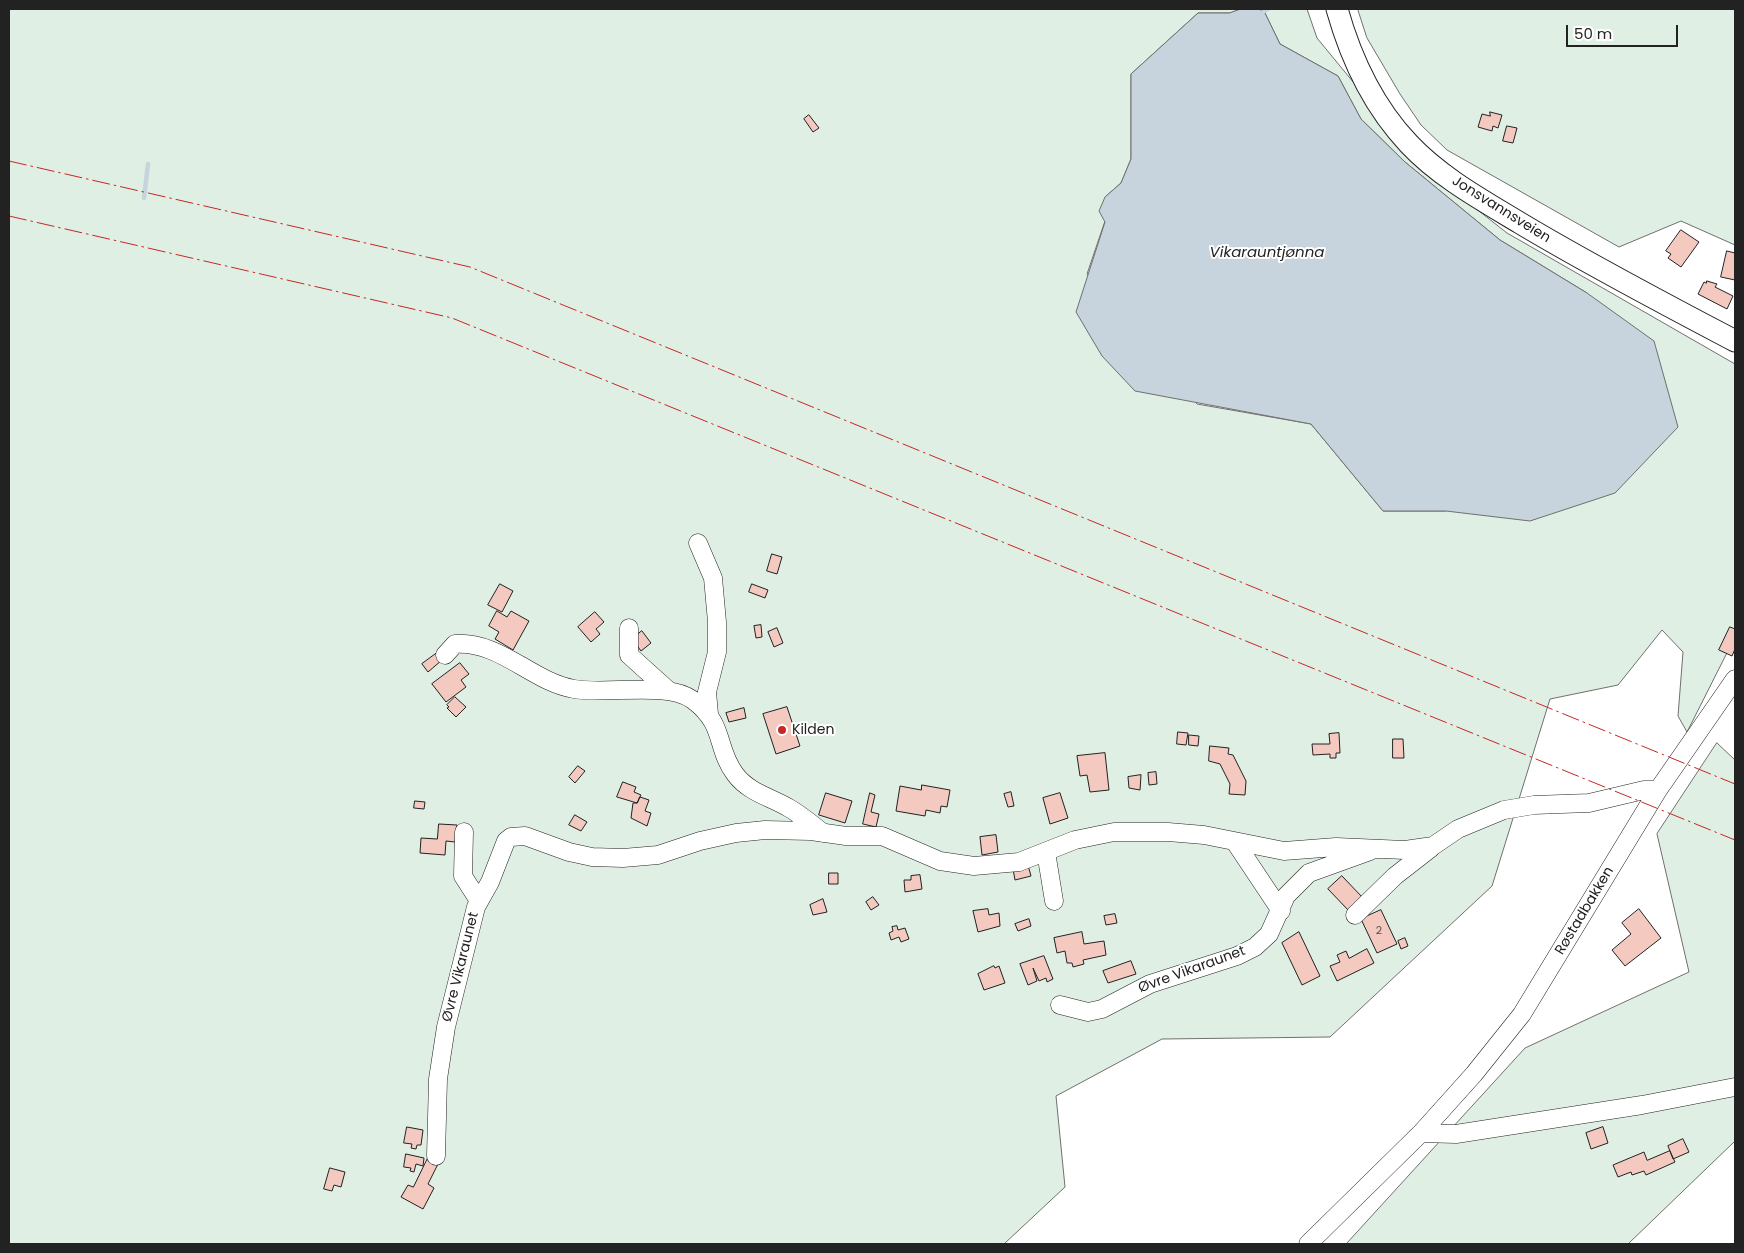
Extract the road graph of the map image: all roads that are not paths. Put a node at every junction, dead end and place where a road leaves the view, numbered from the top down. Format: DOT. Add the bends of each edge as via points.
graph roads {
  1 [pos="1338,9"];
  2 [pos="1735,341"];
  3 [pos="698,543"];
  4 [pos="629,628"];
  5 [pos="445,655"];
  6 [pos="1735,679"];
  7 [pos="669,691"];
  8 [pos="709,714"];
  9 [pos="1658,790"];
  10 [pos="464,832"];
  11 [pos="824,833"];
  12 [pos="1235,842"];
  13 [pos="1433,846"];
  14 [pos="1375,849"];
  15 [pos="1046,852"];
  16 [pos="479,901"];
  17 [pos="1054,901"];
  18 [pos="1281,910"];
  19 [pos="1355,915"];
  20 [pos="1060,1005"];
  21 [pos="1735,1087"];
  22 [pos="1421,1133"];
  23 [pos="436,1156"];
  24 [pos="1308,1244"];
  1 -- 2 [label="main road, Jonsvannsveien" via="1359,71 1375,101 1409,145 1432,166 1590,264"];
  3 -- 8 [label="street, Øvre Vikaraunet" via="713,578 717,622 715,662 707,692"];
  4 -- 7 [label="street, Øvre Vikaraunet" via="629,655"];
  5 -- 7 [label="street, Øvre Vikaraunet" via="455,644 465,644 506,656 554,685 599,692"];
  6 -- 9 [label="street, Røstadbakken"];
  7 -- 8 [label="street, Øvre Vikaraunet" via="692,699"];
  8 -- 11 [label="street, Øvre Vikaraunet" via="717,726 729,764 743,782 789,808"];
  9 -- 13 [label="street, Øvre Vikaraunet" via="1644,790 1589,803 1534,805 1504,810 1458,829"];
  9 -- 22 [label="street, Røstadbakken" via="1522,1014"];
  10 -- 16 [label="street" via="463,876"];
  11 -- 15 [label="street, Øvre Vikaraunet" via="882,836 940,861 974,866 1019,862"];
  11 -- 16 [label="street, Øvre Vikaraunet" via="780,830 736,833 658,855 623,858 592,857 525,836 510,837"];
  12 -- 14 [label="street, Øvre Vikaraunet" via="1284,851 1336,846"];
  12 -- 15 [label="street, Øvre Vikaraunet" via="1168,832 1114,832 1074,840"];
  12 -- 18 [label="street"];
  13 -- 14 [label="street, Øvre Vikaraunet" via="1405,850"];
  13 -- 19 [label="street, Øvre Vikaraunet"];
  14 -- 18 [label="street, Øvre Vikaraunet" via="1309,873 1286,896"];
  15 -- 17 [label="street"];
  16 -- 23 [label="street, Øvre Vikaraunet" via="446,1027 438,1080"];
  18 -- 20 [label="street, Øvre Vikaraunet" via="1269,934 1255,947 1237,956 1150,984 1088,1012"];
  21 -- 22 [label="street" via="1456,1134"];
  22 -- 24 [label="street, Røstadbakken"];
}
